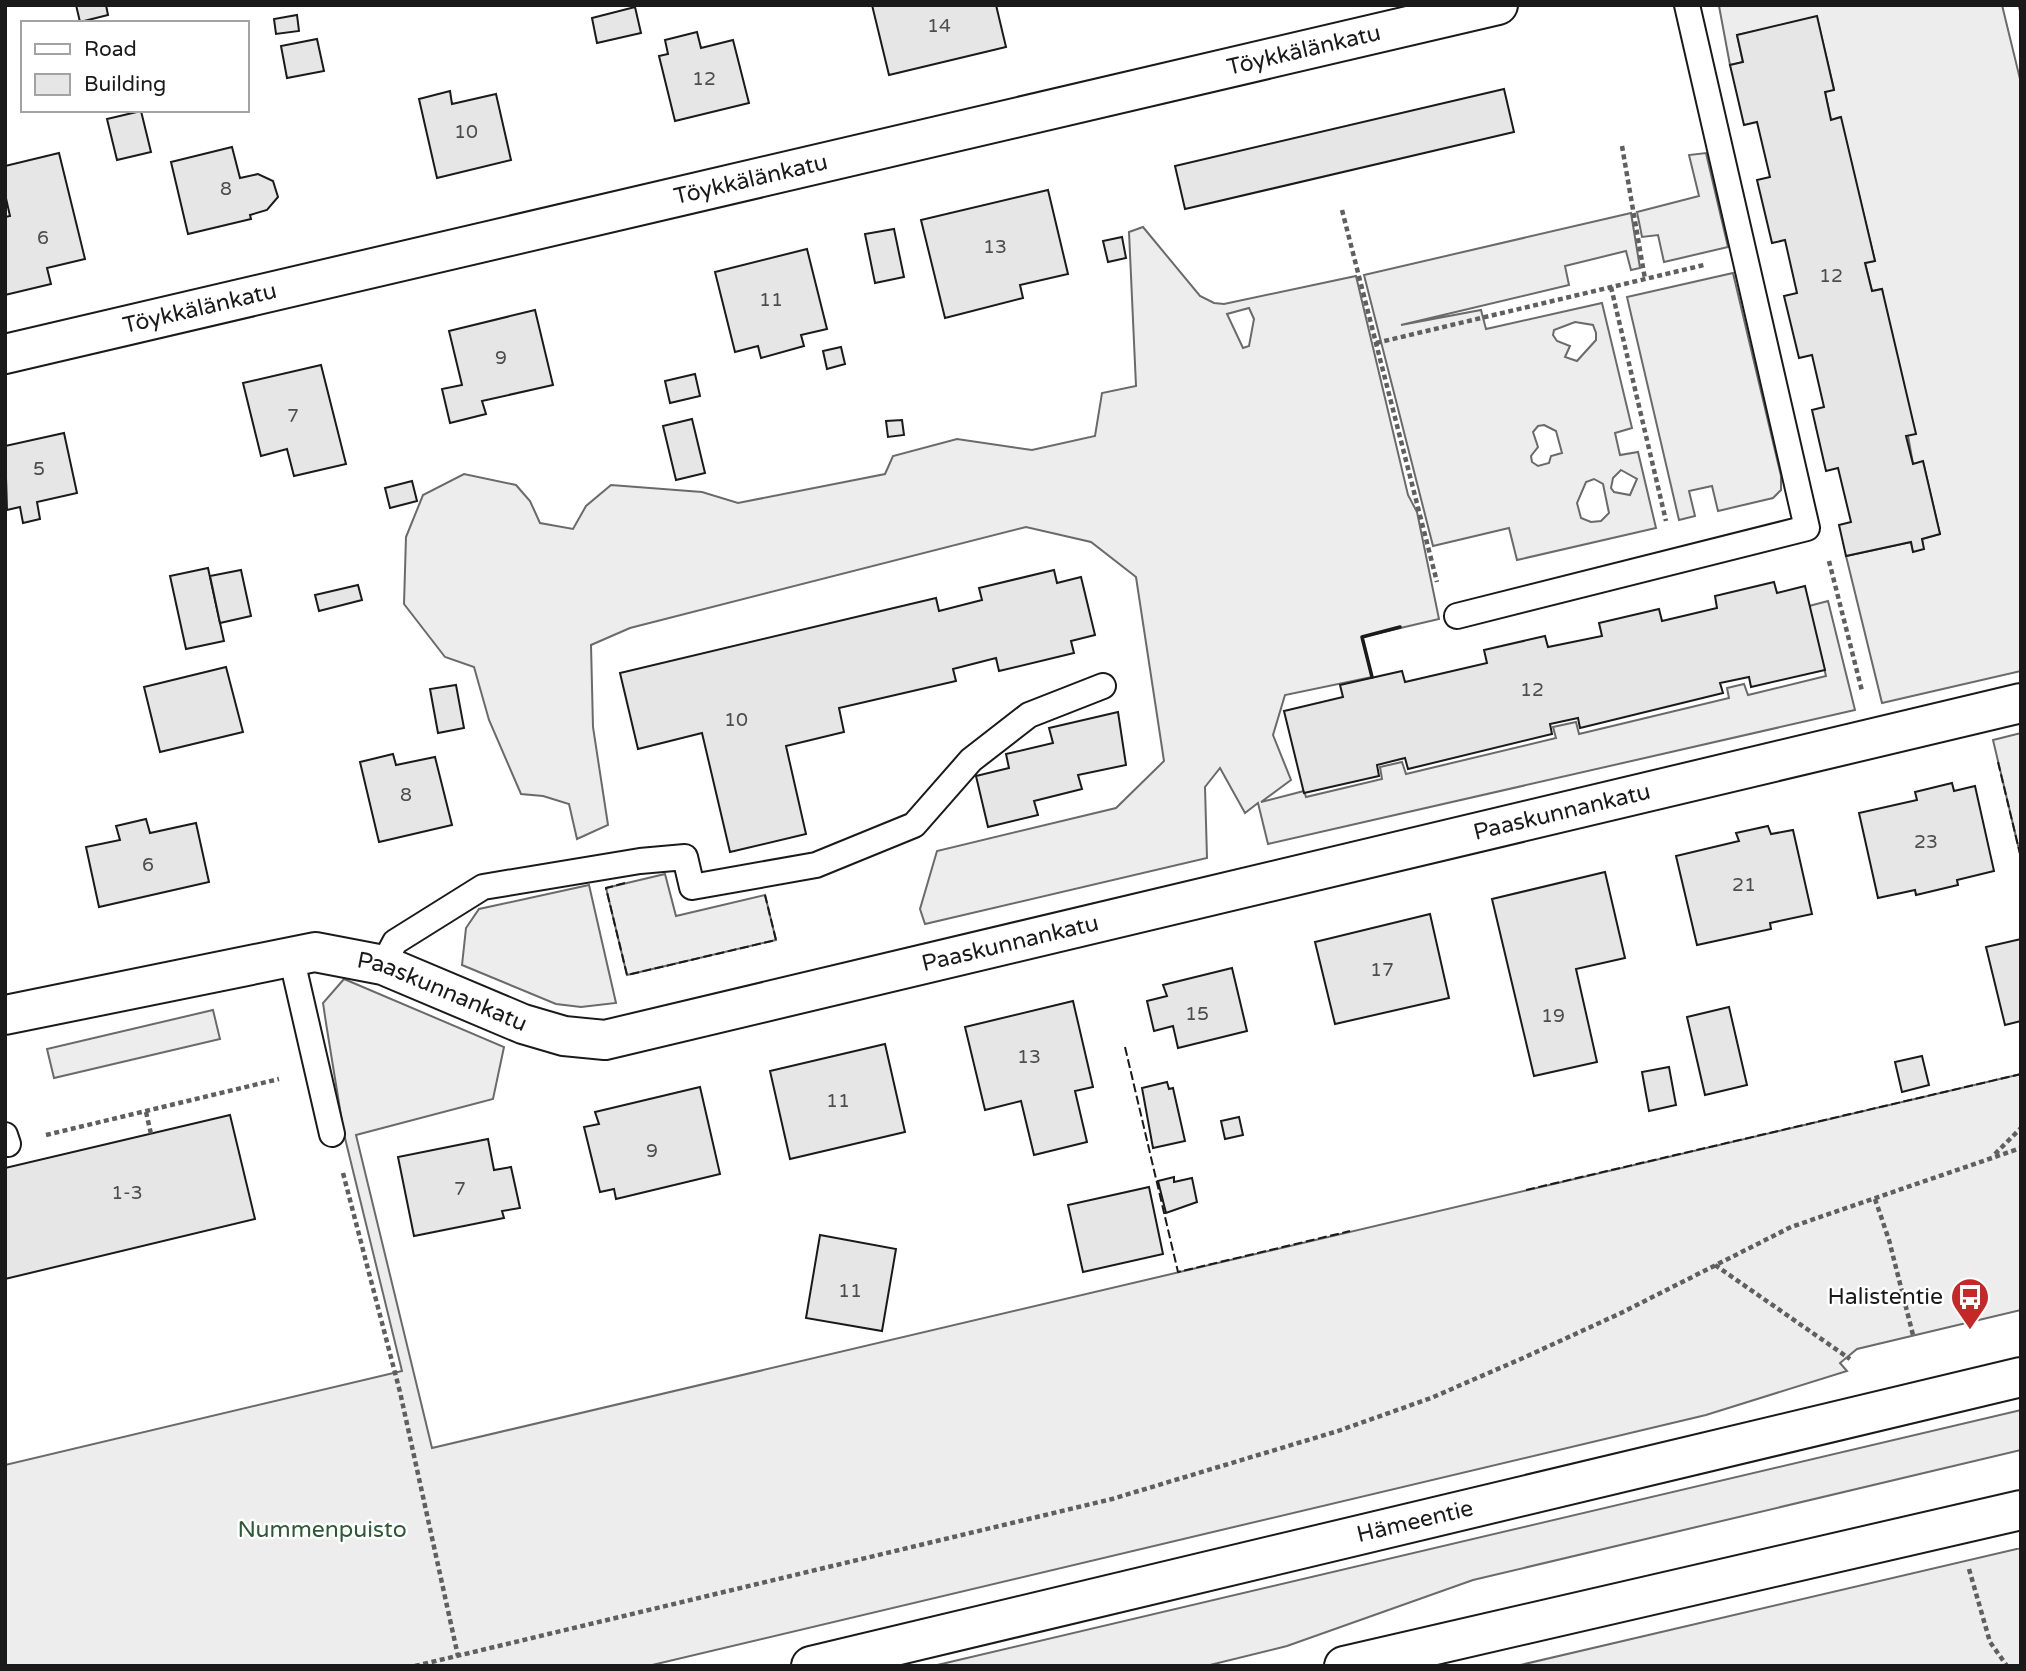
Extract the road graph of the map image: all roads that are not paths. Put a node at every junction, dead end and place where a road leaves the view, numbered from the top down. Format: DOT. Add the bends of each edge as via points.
graph roads {
  1 [pos="1498,5"];
  2 [pos="1687,5"];
  3 [pos="5,354"];
  4 [pos="1457,616"];
  5 [pos="1103,685"];
  6 [pos="2021,703"];
  7 [pos="291,956"];
  8 [pos="383,965"];
  9 [pos="5,1015"];
  10 [pos="332,1134"];
  11 [pos="2021,1377"];
  12 [pos="2021,1510"];
  13 [pos="811,1666"];
  14 [pos="1344,1666"];
  1 -- 3 [label="main road, Töykkälänkatu"];
  2 -- 4 [label="lane" via="1807,528"];
  5 -- 8 [label="lane" via="1029,715 971,760 914,825 816,865 691,887 685,857 483,887 395,942"];
  6 -- 8 [label="main road, Paaskunnankatu" via="605,1040 564,1036 523,1024"];
  7 -- 8 [label="main road, Paaskunnankatu" via="315,951"];
  7 -- 9 [label="main road, Paaskunnankatu"];
  7 -- 10 [label="lane"];
  11 -- 13 [label="main road, Hämeentie"];
  12 -- 14 [label="main road"];
}
